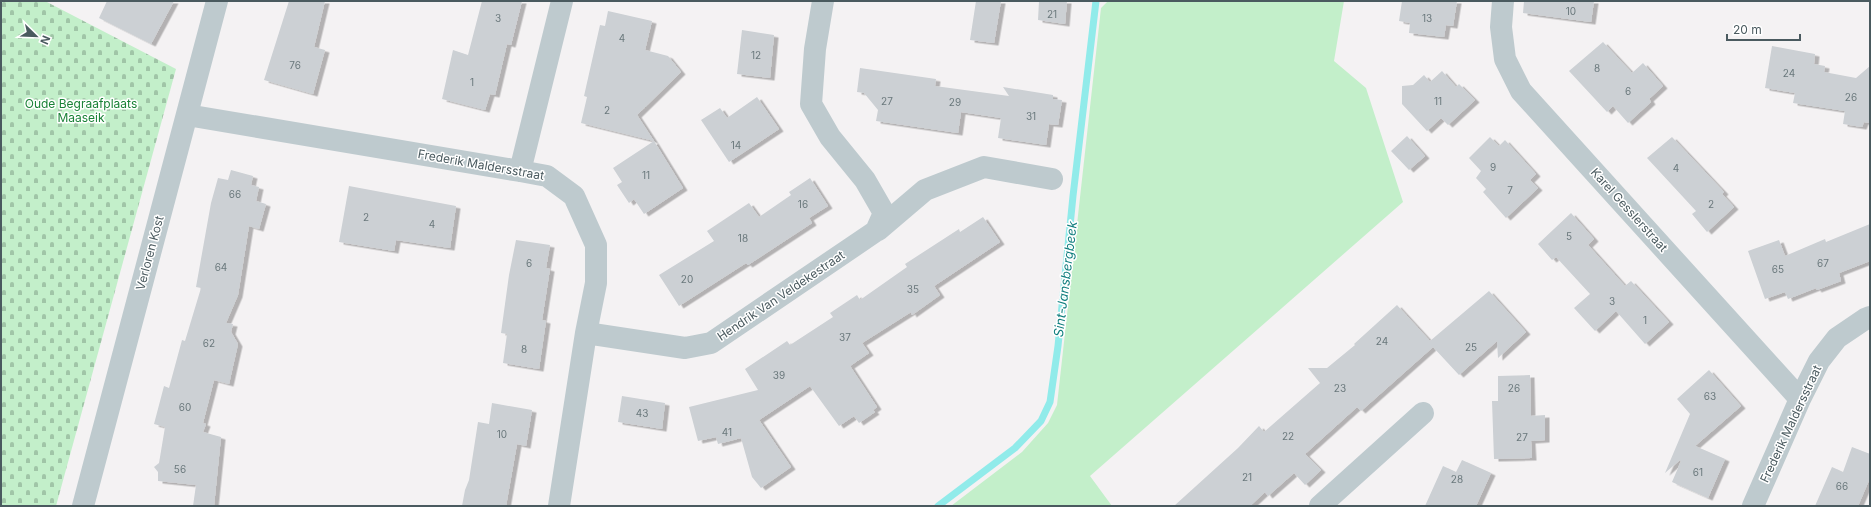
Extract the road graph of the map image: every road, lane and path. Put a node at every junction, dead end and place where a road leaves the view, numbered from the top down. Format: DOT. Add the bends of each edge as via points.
graph roads {
  1 [pos="217,1"];
  2 [pos="562,1"];
  3 [pos="823,1"];
  4 [pos="1503,1"];
  5 [pos="187,115"];
  6 [pos="520,171"];
  7 [pos="1052,178"];
  8 [pos="876,232"];
  9 [pos="1870,317"];
  10 [pos="586,333"];
  11 [pos="1800,399"];
  12 [pos="1423,413"];
  13 [pos="83,506"];
  14 [pos="559,506"];
  15 [pos="1320,506"];
  16 [pos="1753,506"];
  1 -- 5 [label="street, Verloren Kost"];
  2 -- 6 [label="street"];
  3 -- 8 [label="street" via="815,49 811,104 830,137 865,180 884,213"];
  4 -- 11 [label="street, Karel Gesslerstraat" via="1501,27 1504,59 1521,91"];
  5 -- 6 [label="street, Frederik Maldersstraat"];
  5 -- 13 [label="street, Verloren Kost"];
  6 -- 10 [label="street, Frederik Maldersstraat" via="547,176 574,196 596,245 596,284"];
  7 -- 8 [label="street, Hendrik Van Veldekestraat" via="984,167 925,190"];
  8 -- 10 [label="street, Hendrik Van Veldekestraat" via="711,343 686,348"];
  9 -- 11 [label="street, Frederik Maldersstraat" via="1837,338 1820,361"];
  10 -- 14 [label="street, Frederik Maldersstraat"];
  11 -- 16 [label="street, Frederik Maldersstraat"];
  12 -- 15 [label="street"];
}
